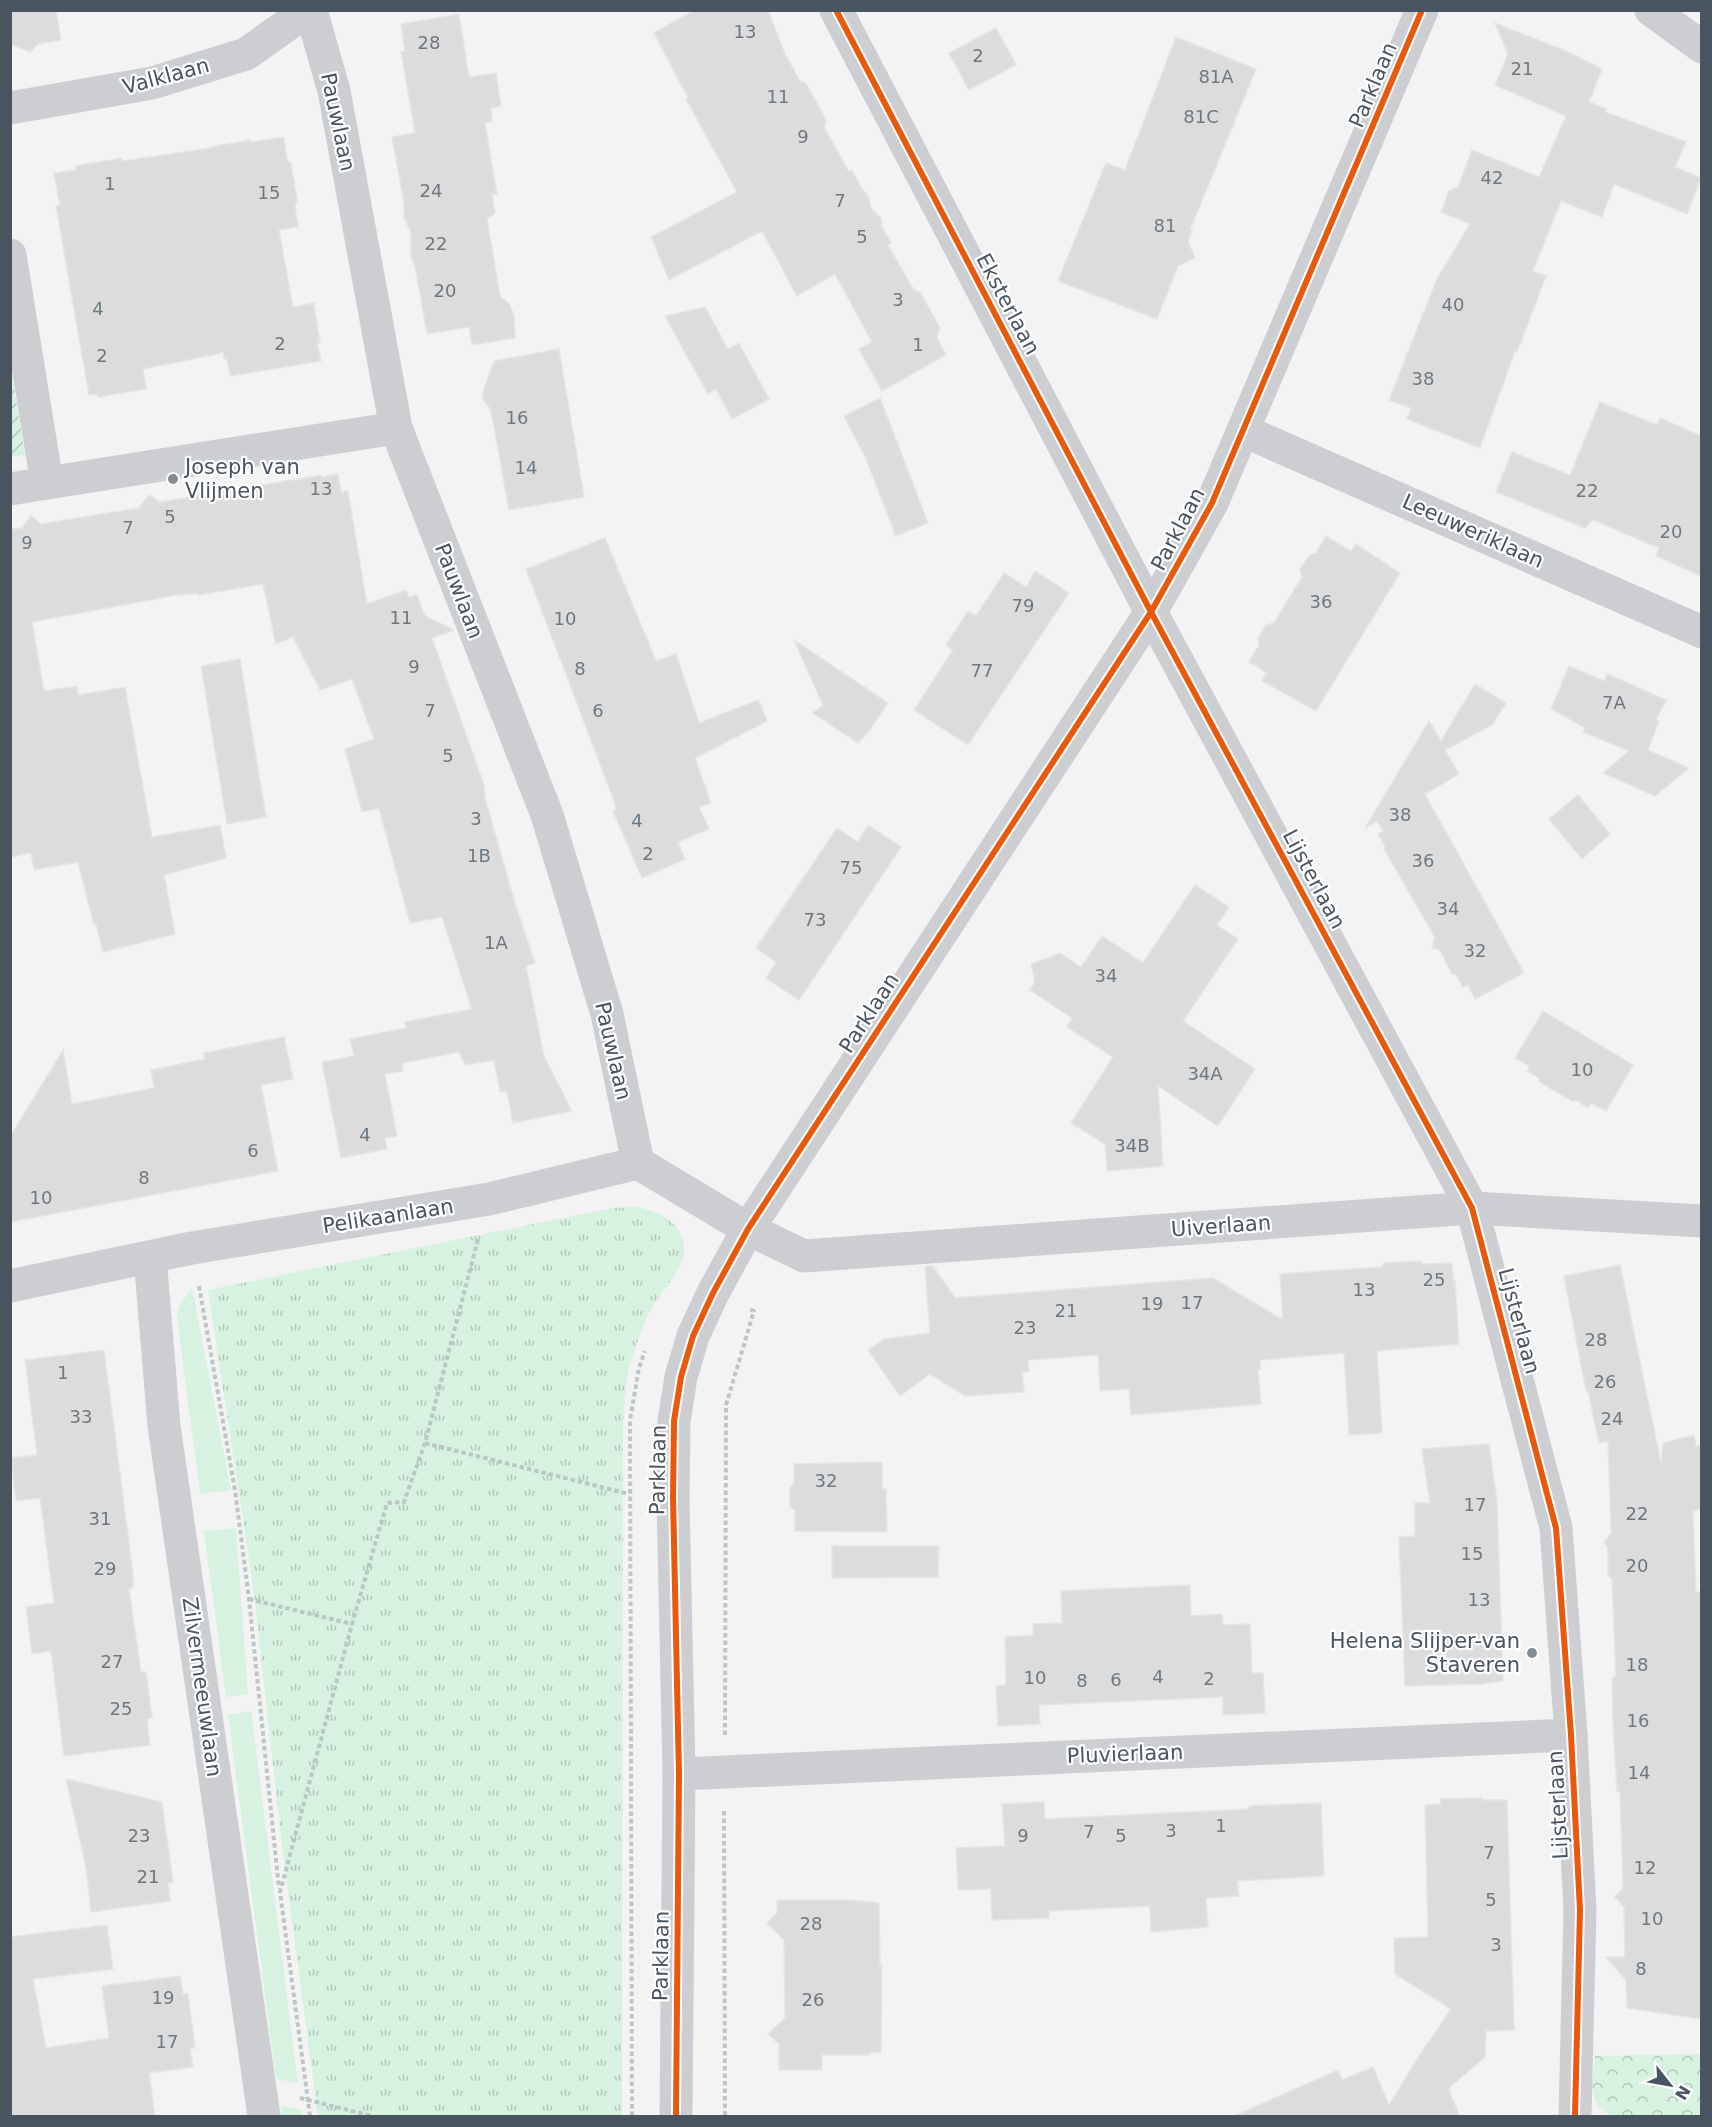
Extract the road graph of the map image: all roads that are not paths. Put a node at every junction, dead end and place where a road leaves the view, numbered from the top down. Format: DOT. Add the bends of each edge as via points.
graph roads {
  1 [pos="310,10"];
  2 [pos="836,10"];
  3 [pos="1422,10"];
  4 [pos="1651,10"];
  5 [pos="1701,47"];
  6 [pos="10,108"];
  7 [pos="10,255"];
  8 [pos="396,428"];
  9 [pos="1244,431"];
  10 [pos="47,483"];
  11 [pos="10,489"];
  12 [pos="1151,612"];
  13 [pos="1701,632"];
  14 [pos="638,1163"];
  15 [pos="1472,1208"];
  16 [pos="1701,1221"];
  17 [pos="748,1229"];
  18 [pos="150,1257"];
  19 [pos="10,1286"];
  20 [pos="1571,1735"];
  21 [pos="679,1774"];
  22 [pos="262,2102"];
  23 [pos="675,2116"];
  24 [pos="1575,2116"];
  1 -- 6 [label="street, Valklaan" via="246,54 152,83"];
  1 -- 8 [label="street, Pauwlaan" via="333,91"];
  2 -- 12 [label="street, Eksterlaan"];
  3 -- 9 [label="street, Parklaan"];
  4 -- 5 [label="street"];
  7 -- 10 [label="street"];
  8 -- 10 [label="street"];
  8 -- 14 [label="street, Pauwlaan" via="547,815 607,1014"];
  9 -- 12 [label="street, Parklaan" via="1212,503"];
  9 -- 13 [label="street, Leeuweriklaan"];
  10 -- 11 [label="street"];
  12 -- 15 [label="street, Lijsterlaan"];
  12 -- 17 [label="street, Parklaan"];
  14 -- 17 [label="street"];
  14 -- 18 [label="street, Pelikaanlaan" via="489,1199"];
  15 -- 16 [label="street, Uiverlaan"];
  15 -- 17 [label="street, Uiverlaan" via="804,1256"];
  15 -- 20 [label="street, Lijsterlaan" via="1556,1528"];
  17 -- 21 [label="street, Parklaan" via="693,1336 674,1421"];
  18 -- 19 [label="street, Pelikaanlaan"];
  18 -- 22 [label="street, Zilvermeeuwlaan" via="164,1426"];
  20 -- 21 [label="street, Pluvierlaan"];
  20 -- 24 [label="street, Lijsterlaan" via="1580,1910"];
  21 -- 23 [label="street, Parklaan"];
}
